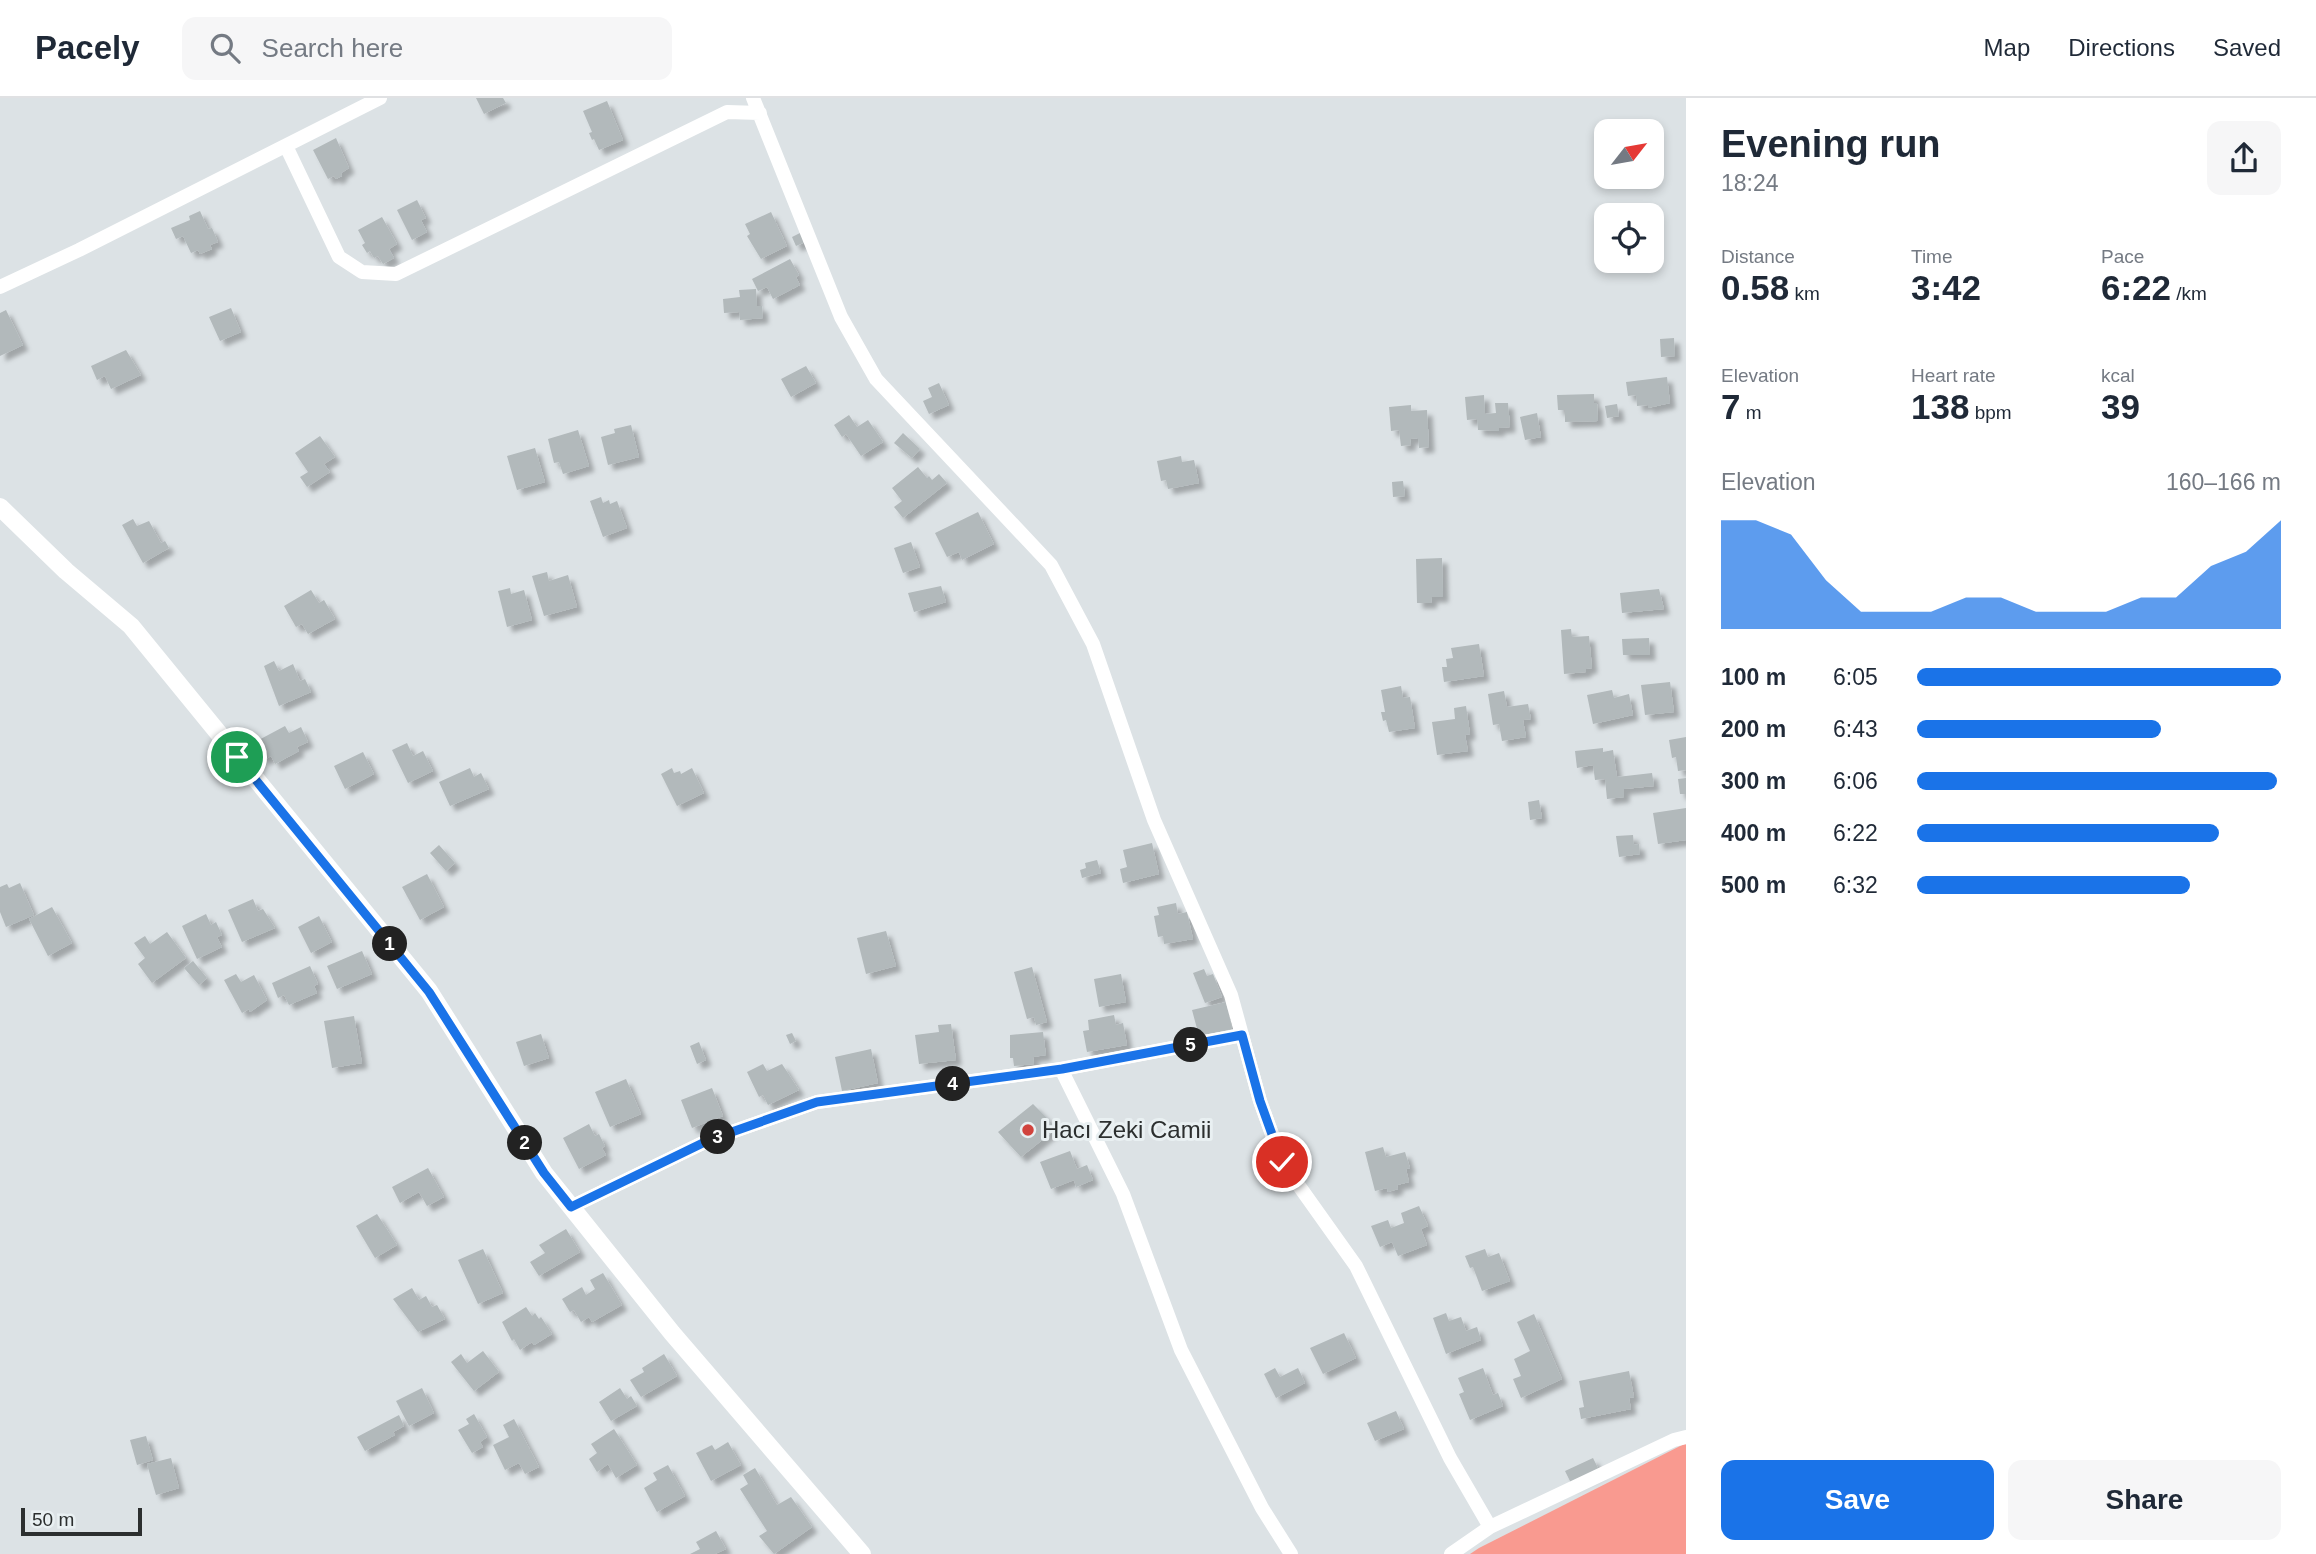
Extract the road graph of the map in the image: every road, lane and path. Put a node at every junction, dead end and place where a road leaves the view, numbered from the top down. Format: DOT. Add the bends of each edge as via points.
graph roads {
  1 [pos="380,98"];
  2 [pos="753,98"];
  3 [pos="760,113"];
  4 [pos="285,146"];
  5 [pos="0,288"];
  6 [pos="0,507"];
  7 [pos="1242,1035"];
  8 [pos="1062,1069"];
  9 [pos="571,1207"];
  10 [pos="1686,1437"];
  11 [pos="1490,1527"];
  12 [pos="862,1554"];
  13 [pos="1291,1554"];
  14 [pos="1451,1554"];
  1 -- 4 [label="street"];
  2 -- 3 [label="street"];
  3 -- 4 [label="street" via="727,112 396,274 362,272 339,257"];
  3 -- 7 [label="street" via="841,317 876,379 1051,565 1093,644 1154,820 1231,995"];
  4 -- 5 [label="street"];
  6 -- 9 [label="street" via="131,626 429,992 544,1173"];
  7 -- 8 [label="street"];
  7 -- 11 [label="street" via="1282,1162 1356,1266 1450,1458"];
  8 -- 9 [label="street" via="817,1102 709,1140"];
  8 -- 13 [label="street" via="1124,1194 1181,1350 1262,1508"];
  9 -- 12 [label="street" via="672,1334"];
  10 -- 11 [label="street"];
  11 -- 14 [label="street"];
}
